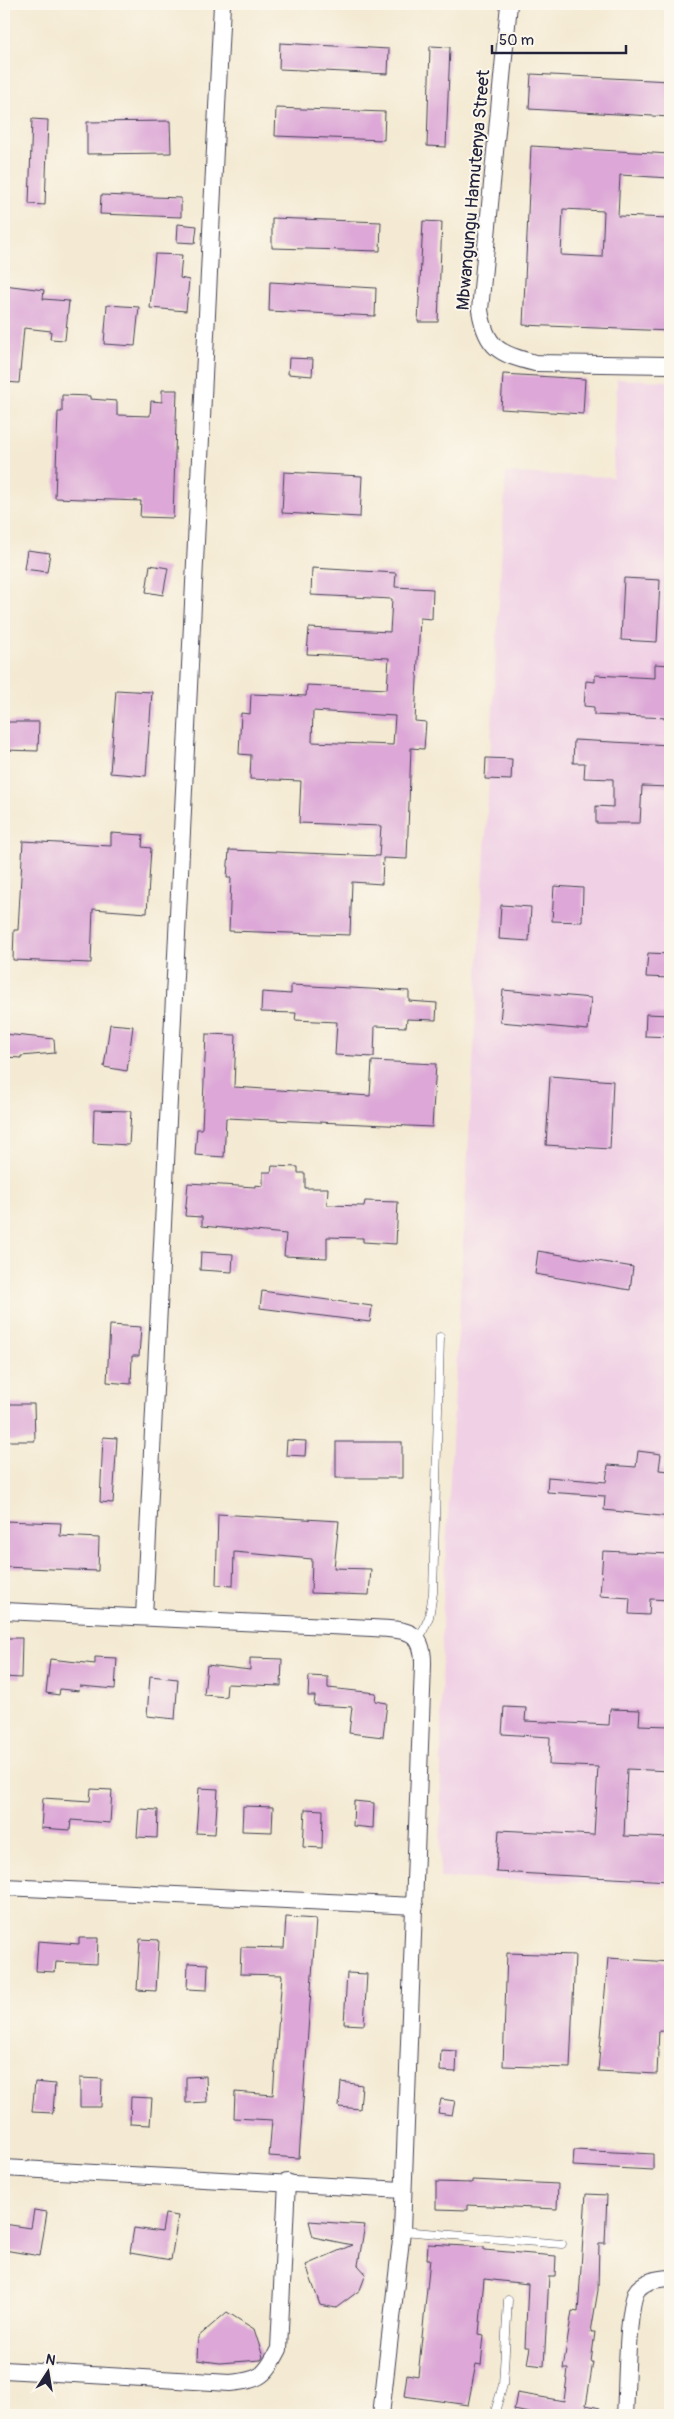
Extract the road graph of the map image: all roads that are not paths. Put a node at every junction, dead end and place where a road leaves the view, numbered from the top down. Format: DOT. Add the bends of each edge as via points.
graph roads {
  1 [pos="222,4"];
  2 [pos="508,4"];
  3 [pos="670,365"];
  4 [pos="440,1337"];
  5 [pos="4,1611"];
  6 [pos="144,1617"];
  7 [pos="419,1640"];
  8 [pos="4,1887"];
  9 [pos="415,1906"];
  10 [pos="4,2168"];
  11 [pos="287,2182"];
  12 [pos="403,2190"];
  13 [pos="402,2231"];
  14 [pos="562,2244"];
  15 [pos="670,2278"];
  16 [pos="508,2300"];
  17 [pos="4,2370"];
  18 [pos="381,2415"];
  19 [pos="494,2415"];
  20 [pos="625,2415"];
  1 -- 6 [label="street"];
  2 -- 3 [label="street, Mbwangungu Hamutenya Street" via="480,310 483,330 494,348 514,358 535,363"];
  4 -- 7 [label="lane" via="433,1593"];
  5 -- 6 [label="street"];
  6 -- 7 [label="street" via="407,1630"];
  7 -- 9 [label="street" via="424,1653"];
  8 -- 9 [label="street"];
  9 -- 12 [label="street"];
  10 -- 11 [label="street"];
  11 -- 12 [label="street"];
  11 -- 17 [label="street" via="279,2348 269,2368 253,2380 230,2383"];
  12 -- 13 [label="street"];
  13 -- 14 [label="lane"];
  13 -- 18 [label="street"];
  15 -- 20 [label="street" via="652,2280 638,2290 631,2306"];
  16 -- 19 [label="lane" via="503,2385"];
}
